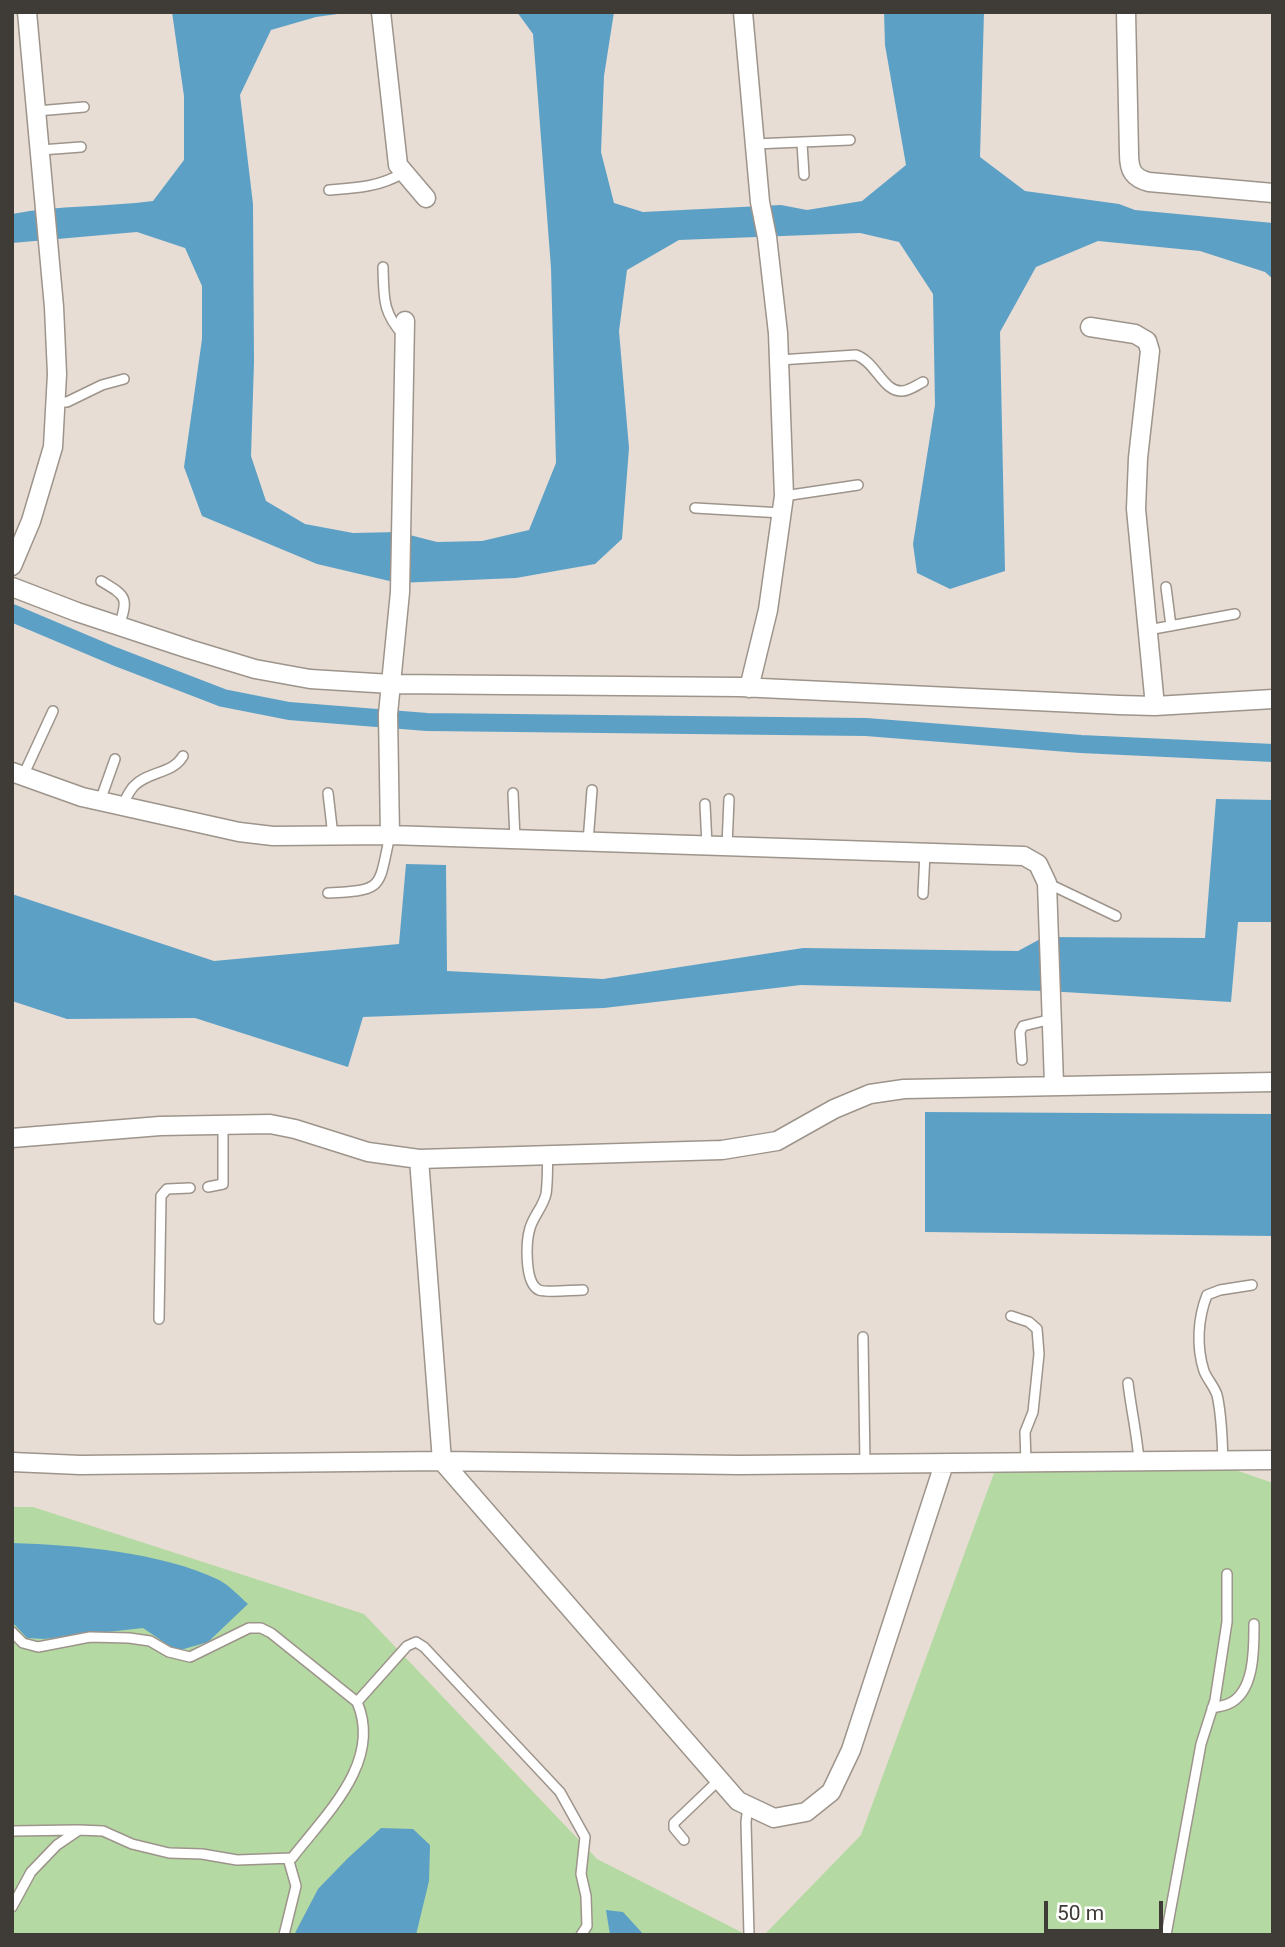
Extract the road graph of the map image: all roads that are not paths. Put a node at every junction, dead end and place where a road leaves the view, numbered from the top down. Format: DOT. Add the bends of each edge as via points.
graph roads {
  1 [pos="27,12"];
  2 [pos="381,12"];
  3 [pos="743,12"];
  4 [pos="1126,12"];
  5 [pos="84,107"];
  6 [pos="37,111"];
  7 [pos="850,141"];
  8 [pos="802,143"];
  9 [pos="754,144"];
  10 [pos="81,147"];
  11 [pos="41,150"];
  12 [pos="403,173"];
  13 [pos="804,175"];
  14 [pos="330,190"];
  15 [pos="1273,193"];
  16 [pos="426,198"];
  17 [pos="383,267"];
  18 [pos="1090,327"];
  19 [pos="404,328"];
  20 [pos="779,360"];
  21 [pos="124,380"];
  22 [pos="923,382"];
  23 [pos="56,402"];
  24 [pos="858,485"];
  25 [pos="783,505"];
  26 [pos="695,508"];
  27 [pos="12,566"];
  28 [pos="101,581"];
  29 [pos="12,587"];
  30 [pos="1166,587"];
  31 [pos="1235,614"];
  32 [pos="119,626"];
  33 [pos="1171,626"];
  34 [pos="1148,629"];
  35 [pos="391,684"];
  36 [pos="749,688"];
  37 [pos="1273,699"];
  38 [pos="1155,706"];
  39 [pos="53,711"];
  40 [pos="183,756"];
  41 [pos="115,759"];
  42 [pos="18,774"];
  43 [pos="592,789"];
  44 [pos="328,793"];
  45 [pos="513,793"];
  46 [pos="729,799"];
  47 [pos="100,801"];
  48 [pos="705,804"];
  49 [pos="122,806"];
  50 [pos="390,835"];
  51 [pos="333,836"];
  52 [pos="515,839"];
  53 [pos="588,842"];
  54 [pos="707,846"];
  55 [pos="727,846"];
  56 [pos="925,853"];
  57 [pos="1047,883"];
  58 [pos="328,893"];
  59 [pos="923,894"];
  60 [pos="1116,916"];
  61 [pos="1053,1019"];
  62 [pos="1022,1060"];
  63 [pos="1273,1082"];
  64 [pos="1054,1084"];
  65 [pos="223,1125"];
  66 [pos="12,1138"];
  67 [pos="548,1155"];
  68 [pos="419,1159"];
  69 [pos="208,1186"];
  70 [pos="190,1188"];
  71 [pos="1252,1285"];
  72 [pos="583,1290"];
  73 [pos="1011,1316"];
  74 [pos="159,1319"];
  75 [pos="863,1337"];
  76 [pos="1128,1383"];
  77 [pos="1273,1460"];
  78 [pos="442,1461"];
  79 [pos="1139,1461"];
  80 [pos="1223,1461"];
  81 [pos="12,1462"];
  82 [pos="1026,1463"];
  83 [pos="865,1464"];
  84 [pos="944,1464"];
  85 [pos="1227,1574"];
  86 [pos="1254,1624"];
  87 [pos="12,1632"];
  88 [pos="356,1702"];
  89 [pos="1212,1708"];
  90 [pos="719,1780"];
  91 [pos="748,1806"];
  92 [pos="79,1830"];
  93 [pos="12,1832"];
  94 [pos="684,1840"];
  95 [pos="288,1858"];
  96 [pos="12,1908"];
  97 [pos="284,1935"];
  98 [pos="581,1935"];
  99 [pos="749,1935"];
  100 [pos="1166,1935"];
  1 -- 6 [label="street"];
  2 -- 12 [label="street" via="398,165"];
  3 -- 9 [label="street"];
  4 -- 15 [label="street" via="1132,173 1149,182"];
  5 -- 6 [label="lane"];
  6 -- 11 [label="street"];
  7 -- 8 [label="lane"];
  8 -- 9 [label="lane"];
  8 -- 13 [label="lane"];
  9 -- 20 [label="street"];
  10 -- 11 [label="lane"];
  11 -- 23 [label="street" via="54,307"];
  12 -- 14 [label="lane" via="375,186"];
  12 -- 16 [label="street"];
  17 -- 19 [label="lane" via="384,305 391,321"];
  18 -- 34 [label="street" via="1135,334 1147,341 1150,351 1136,509"];
  19 -- 35 [label="street" via="400,592"];
  20 -- 22 [label="lane" via="856,355 866,359 893,390 904,391"];
  20 -- 25 [label="street"];
  21 -- 23 [label="lane"];
  23 -- 27 [label="street" via="53,447"];
  24 -- 25 [label="lane"];
  25 -- 26 [label="lane"];
  25 -- 36 [label="street" via="768,610"];
  28 -- 32 [label="lane" via="125,600"];
  29 -- 32 [label="street"];
  30 -- 33 [label="lane"];
  31 -- 33 [label="lane"];
  32 -- 35 [label="street" via="255,668 310,678"];
  33 -- 34 [label="lane"];
  34 -- 38 [label="street"];
  35 -- 36 [label="street"];
  35 -- 50 [label="street"];
  36 -- 38 [label="street"];
  37 -- 38 [label="street"];
  39 -- 42 [label="lane"];
  40 -- 49 [label="lane" via="176,766 135,785"];
  41 -- 47 [label="lane"];
  42 -- 47 [label="street"];
  43 -- 53 [label="lane"];
  44 -- 51 [label="lane"];
  45 -- 52 [label="lane"];
  46 -- 55 [label="lane"];
  47 -- 49 [label="street"];
  48 -- 54 [label="lane"];
  49 -- 51 [label="street" via="239,832"];
  50 -- 51 [label="street"];
  50 -- 52 [label="street"];
  50 -- 58 [label="lane" via="381,873 372,888"];
  52 -- 53 [label="street"];
  53 -- 54 [label="street"];
  54 -- 55 [label="street"];
  55 -- 56 [label="street"];
  56 -- 57 [label="street" via="1024,856 1038,864"];
  56 -- 59 [label="lane"];
  57 -- 60 [label="lane"];
  57 -- 61 [label="street"];
  61 -- 62 [label="lane" via="1023,1026"];
  61 -- 64 [label="street"];
  63 -- 64 [label="street"];
  64 -- 67 [label="street" via="904,1088 870,1094 777,1141 722,1150"];
  65 -- 66 [label="street"];
  65 -- 68 [label="street" via="270,1124 368,1152"];
  65 -- 69 [label="lane" via="223,1184"];
  67 -- 68 [label="street"];
  67 -- 72 [label="lane" via="547,1192 529,1229 529,1275 540,1290"];
  68 -- 78 [label="street"];
  70 -- 74 [label="lane" via="167,1189 160,1196"];
  71 -- 80 [label="lane" via="1207,1295 1200,1312 1199,1343 1204,1371 1216,1390"];
  73 -- 82 [label="lane" via="1037,1329 1038,1365 1033,1412 1025,1433"];
  75 -- 83 [label="lane"];
  76 -- 79 [label="lane"];
  77 -- 80 [label="street"];
  78 -- 81 [label="street"];
  78 -- 83 [label="street"];
  78 -- 90 [label="street"];
  79 -- 80 [label="street"];
  79 -- 82 [label="street"];
  82 -- 84 [label="street"];
  83 -- 84 [label="street"];
  84 -- 91 [label="street" via="851,1751 831,1792 806,1812 774,1818"];
  85 -- 89 [label="lane" via="1227,1622"];
  86 -- 89 [label="lane" via="1254,1661 1248,1680 1230,1704"];
  87 -- 88 [label="lane" via="23,1643 38,1647 90,1637 129,1637 190,1657 249,1628 261,1628"];
  88 -- 95 [label="lane" via="363,1717 363,1748 353,1773 337,1805"];
  88 -- 98 [label="lane" via="407,1646 416,1642 424,1647 559,1792 585,1837 581,1874 587,1926"];
  89 -- 100 [label="lane" via="1200,1744"];
  90 -- 91 [label="street"];
  90 -- 94 [label="lane" via="674,1824"];
  91 -- 99 [label="lane"];
  92 -- 93 [label="lane"];
  92 -- 95 [label="lane" via="103,1831 169,1853 237,1860"];
  92 -- 96 [label="lane" via="32,1872"];
  95 -- 97 [label="lane" via="296,1886"];
}
